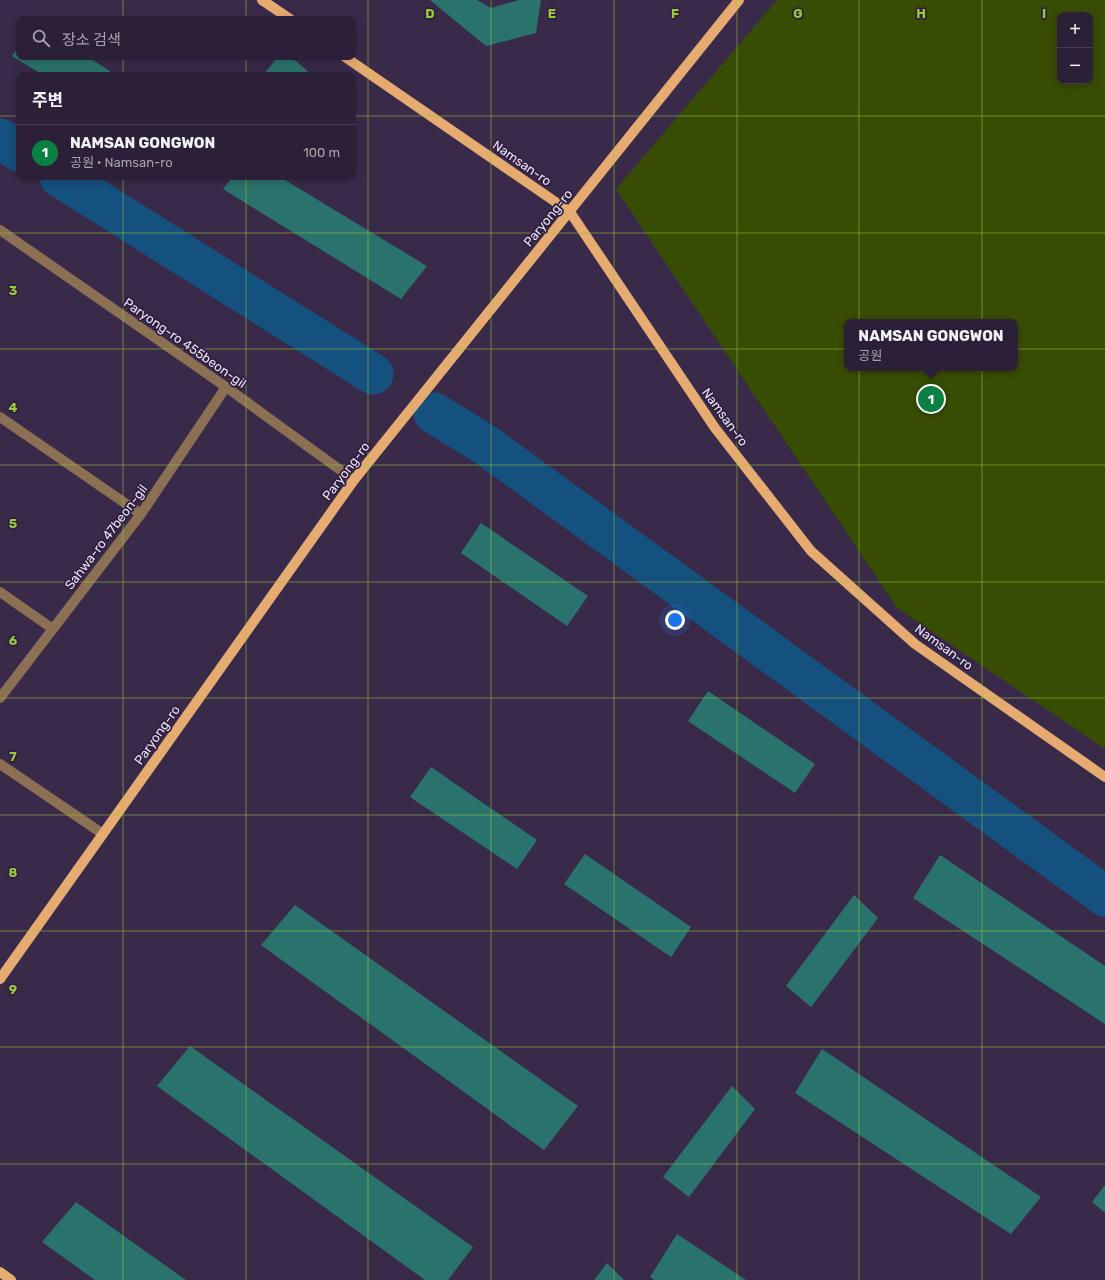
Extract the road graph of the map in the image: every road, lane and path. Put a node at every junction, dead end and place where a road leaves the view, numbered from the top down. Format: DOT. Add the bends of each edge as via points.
graph roads {
  1 [pos="262,0"];
  2 [pos="739,0"];
  3 [pos="286,16"];
  4 [pos="349,60"];
  5 [pos="570,212"];
  6 [pos="0,230"];
  7 [pos="226,387"];
  8 [pos="0,417"];
  9 [pos="354,480"];
  10 [pos="142,514"];
  11 [pos="0,592"];
  12 [pos="53,629"];
  13 [pos="0,698"];
  14 [pos="0,764"];
  15 [pos="1105,777"];
  16 [pos="103,834"];
  17 [pos="0,979"];
  18 [pos="0,1272"];
  19 [pos="11,1280"];
  1 -- 3 [label="main road"];
  2 -- 5 [label="main road, Paryong-ro"];
  4 -- 5 [label="main road, Namsan-ro"];
  5 -- 9 [label="main road, Paryong-ro"];
  5 -- 15 [label="main road, Namsan-ro" via="715,428 811,551 915,644"];
  6 -- 7 [label="street, Paryong-ro 455beon-gil"];
  7 -- 9 [label="street, Paryong-ro 455beon-gil"];
  7 -- 10 [label="street, Sahwa-ro 47beon-gil"];
  8 -- 10 [label="street"];
  9 -- 16 [label="main road, Paryong-ro"];
  10 -- 12 [label="street, Sahwa-ro 47beon-gil"];
  11 -- 12 [label="street"];
  12 -- 13 [label="street, Sahwa-ro 47beon-gil"];
  14 -- 16 [label="street"];
  16 -- 17 [label="main road, Paryong-ro"];
  18 -- 19 [label="main road"];
}
